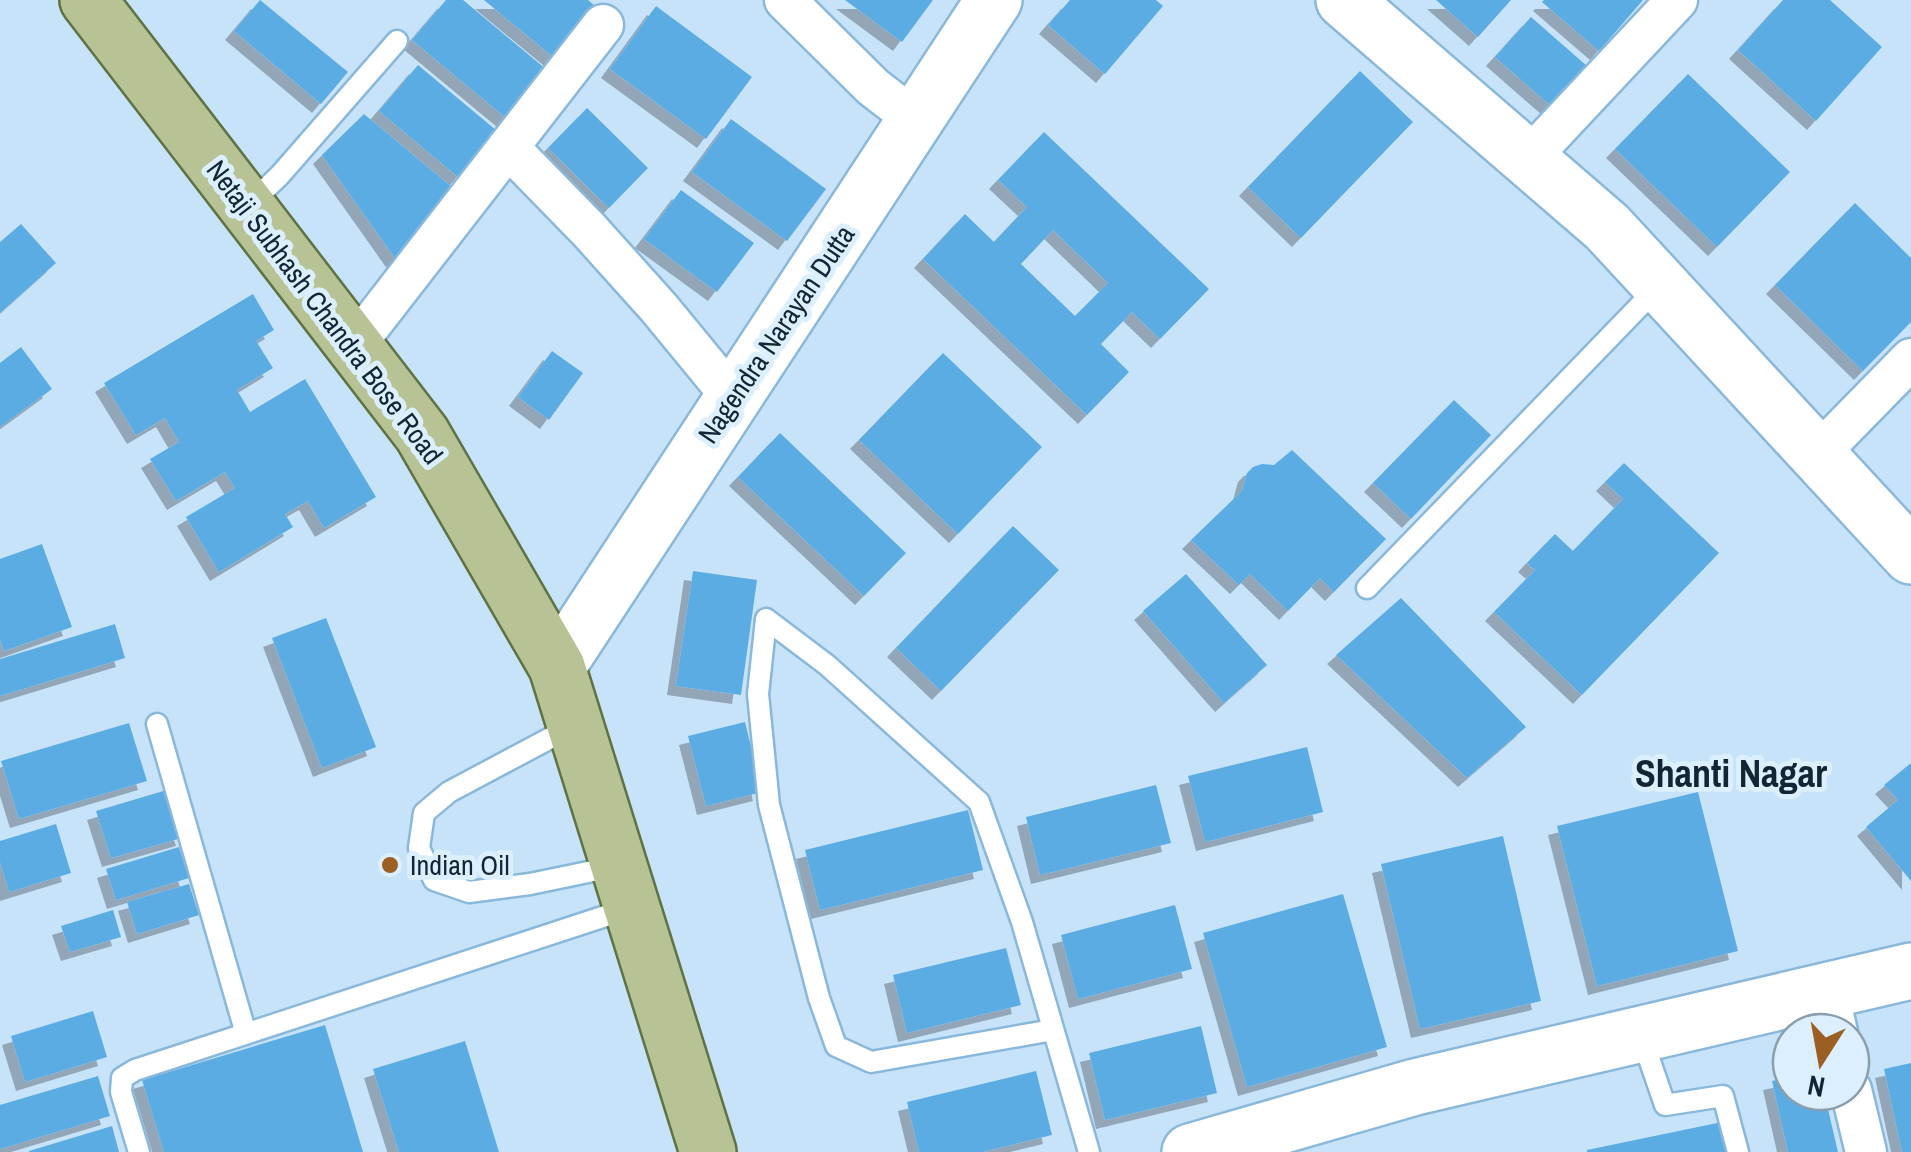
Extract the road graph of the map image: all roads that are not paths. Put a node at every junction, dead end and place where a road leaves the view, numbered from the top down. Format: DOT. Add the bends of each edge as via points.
graph roads {
  1 [pos="785,0"];
  2 [pos="994,0"];
  3 [pos="1344,0"];
  4 [pos="1677,0"];
  5 [pos="106,8"];
  6 [pos="604,24"];
  7 [pos="397,41"];
  8 [pos="917,120"];
  9 [pos="508,147"];
  10 [pos="1528,159"];
  11 [pos="248,206"];
  12 [pos="1660,285"];
  13 [pos="354,346"];
  14 [pos="1911,359"];
  15 [pos="732,398"];
  16 [pos="1817,455"];
  17 [pos="1911,556"];
  18 [pos="1367,588"];
  19 [pos="557,667"];
  20 [pos="156,724"];
  21 [pos="575,725"];
  22 [pos="625,887"];
  23 [pos="1911,971"];
  24 [pos="1832,1010"];
  25 [pos="1053,1030"];
  26 [pos="246,1034"];
  27 [pos="1641,1035"];
  28 [pos="1856,1112"];
  29 [pos="138,1152"];
  30 [pos="708,1152"];
  31 [pos="1089,1152"];
  32 [pos="1190,1152"];
  33 [pos="1738,1152"];
  34 [pos="1866,1152"];
  1 -- 8 [label="street"];
  2 -- 8 [label="street, Nagendra Narayan Dutta"];
  3 -- 10 [label="street"];
  4 -- 10 [label="street"];
  5 -- 11 [label="main road, Netaji Subhash Chandra Bose Road"];
  6 -- 9 [label="street"];
  7 -- 11 [label="lane"];
  8 -- 15 [label="street, Nagendra Narayan Dutta"];
  9 -- 13 [label="street"];
  9 -- 15 [label="street" via="648,295"];
  10 -- 12 [label="street" via="1607,227"];
  11 -- 13 [label="main road, Netaji Subhash Chandra Bose Road"];
  12 -- 16 [label="street"];
  12 -- 18 [label="lane"];
  13 -- 19 [label="main road, Netaji Subhash Chandra Bose Road" via="422,434"];
  14 -- 16 [label="street"];
  15 -- 19 [label="street, Nagendra Narayan Dutta"];
  16 -- 17 [label="street"];
  19 -- 21 [label="main road, Netaji Subhash Chandra Bose Road"];
  20 -- 26 [label="lane"];
  21 -- 22 [label="main road, Netaji Subhash Chandra Bose Road"];
  21 -- 22 [label="lane" via="449,792 424,813 419,848 434,880 469,892 530,884"];
  22 -- 26 [label="lane"];
  22 -- 30 [label="main road, Netaji Subhash Chandra Bose Road"];
  23 -- 24 [label="street"];
  24 -- 27 [label="street"];
  25 -- 25 [label="lane" via="871,1062 836,1046 770,805 758,694 766,619 827,664 979,802"];
  25 -- 31 [label="lane"];
  26 -- 29 [label="lane" via="122,1078"];
  27 -- 32 [label="street" via="1416,1088"];
  27 -- 33 [label="lane" via="1664,1105 1723,1096"];
  28 -- 34 [label="street"];
}
